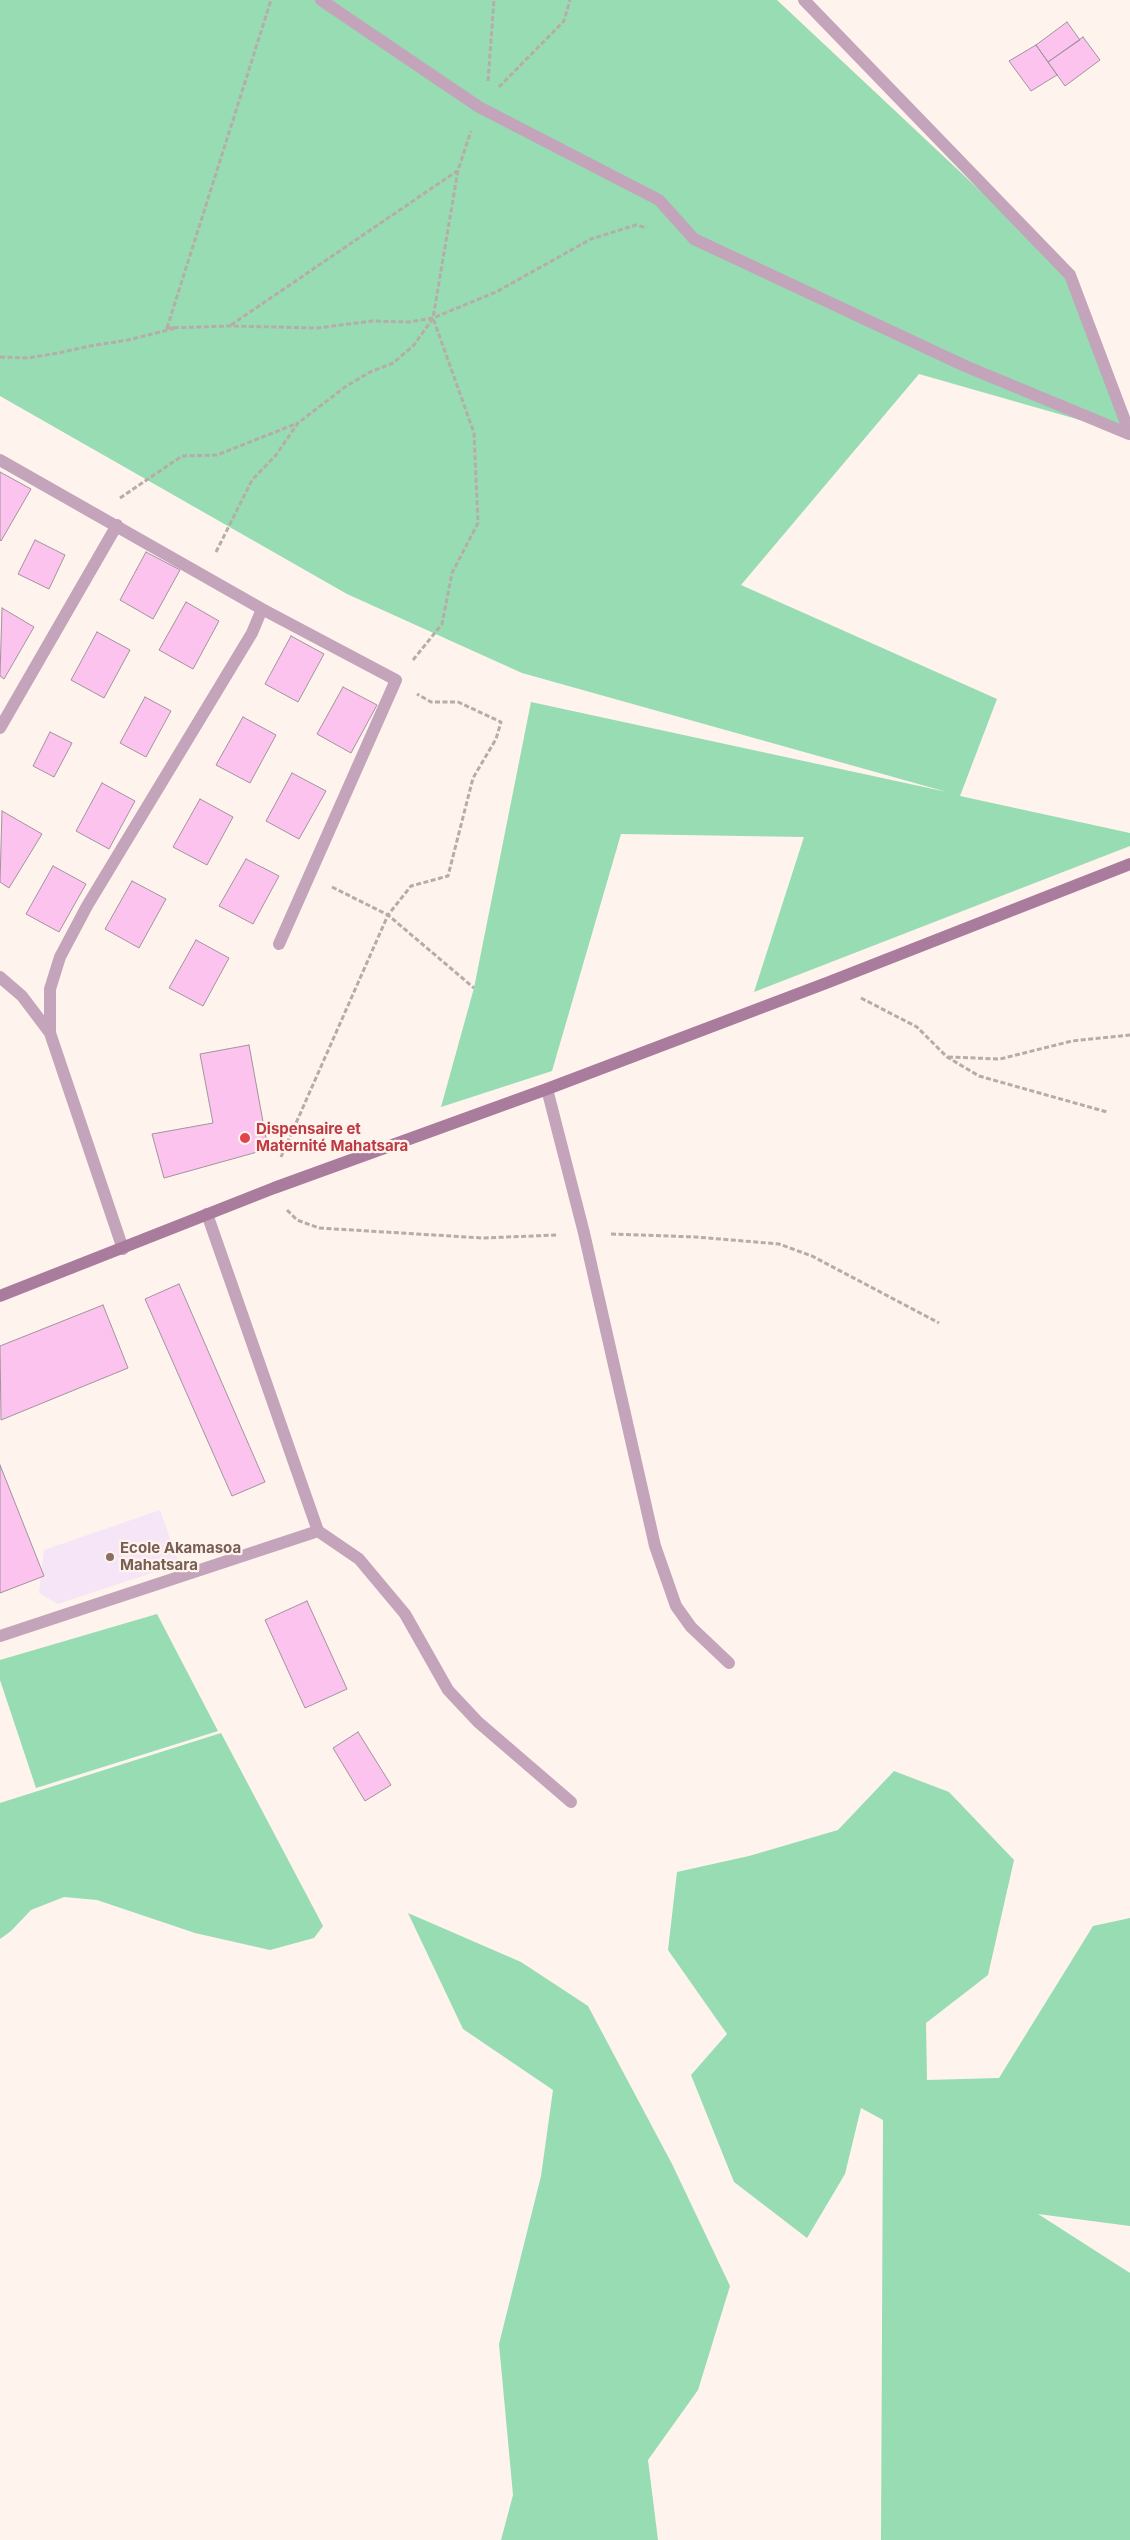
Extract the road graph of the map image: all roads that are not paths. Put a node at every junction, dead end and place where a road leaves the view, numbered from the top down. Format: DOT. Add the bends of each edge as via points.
graph roads {
  1 [pos="321,0"];
  2 [pos="804,0"];
  3 [pos="1130,434"];
  4 [pos="0,460"];
  5 [pos="117,526"];
  6 [pos="262,609"];
  7 [pos="0,728"];
  8 [pos="1130,864"];
  9 [pos="279,944"];
  10 [pos="0,977"];
  11 [pos="50,1033"];
  12 [pos="547,1089"];
  13 [pos="207,1214"];
  14 [pos="123,1249"];
  15 [pos="0,1296"];
  16 [pos="318,1531"];
  17 [pos="0,1636"];
  18 [pos="729,1662"];
  19 [pos="571,1802"];
  1 -- 3 [label="street" via="479,107 659,200 694,239 965,366"];
  2 -- 3 [label="street" via="1070,275"];
  4 -- 5 [label="street"];
  5 -- 6 [label="street"];
  5 -- 7 [label="street"];
  6 -- 9 [label="street" via="396,680"];
  6 -- 11 [label="street" via="252,633 87,906 60,958 50,989"];
  8 -- 12 [label="street"];
  10 -- 11 [label="street" via="22,996"];
  11 -- 14 [label="street"];
  12 -- 13 [label="street"];
  12 -- 18 [label="street" via="584,1234 655,1546 676,1606 691,1627"];
  13 -- 14 [label="street"];
  13 -- 16 [label="street"];
  14 -- 15 [label="street"];
  16 -- 17 [label="street"];
  16 -- 19 [label="street" via="359,1558 405,1614 448,1690"];
}
